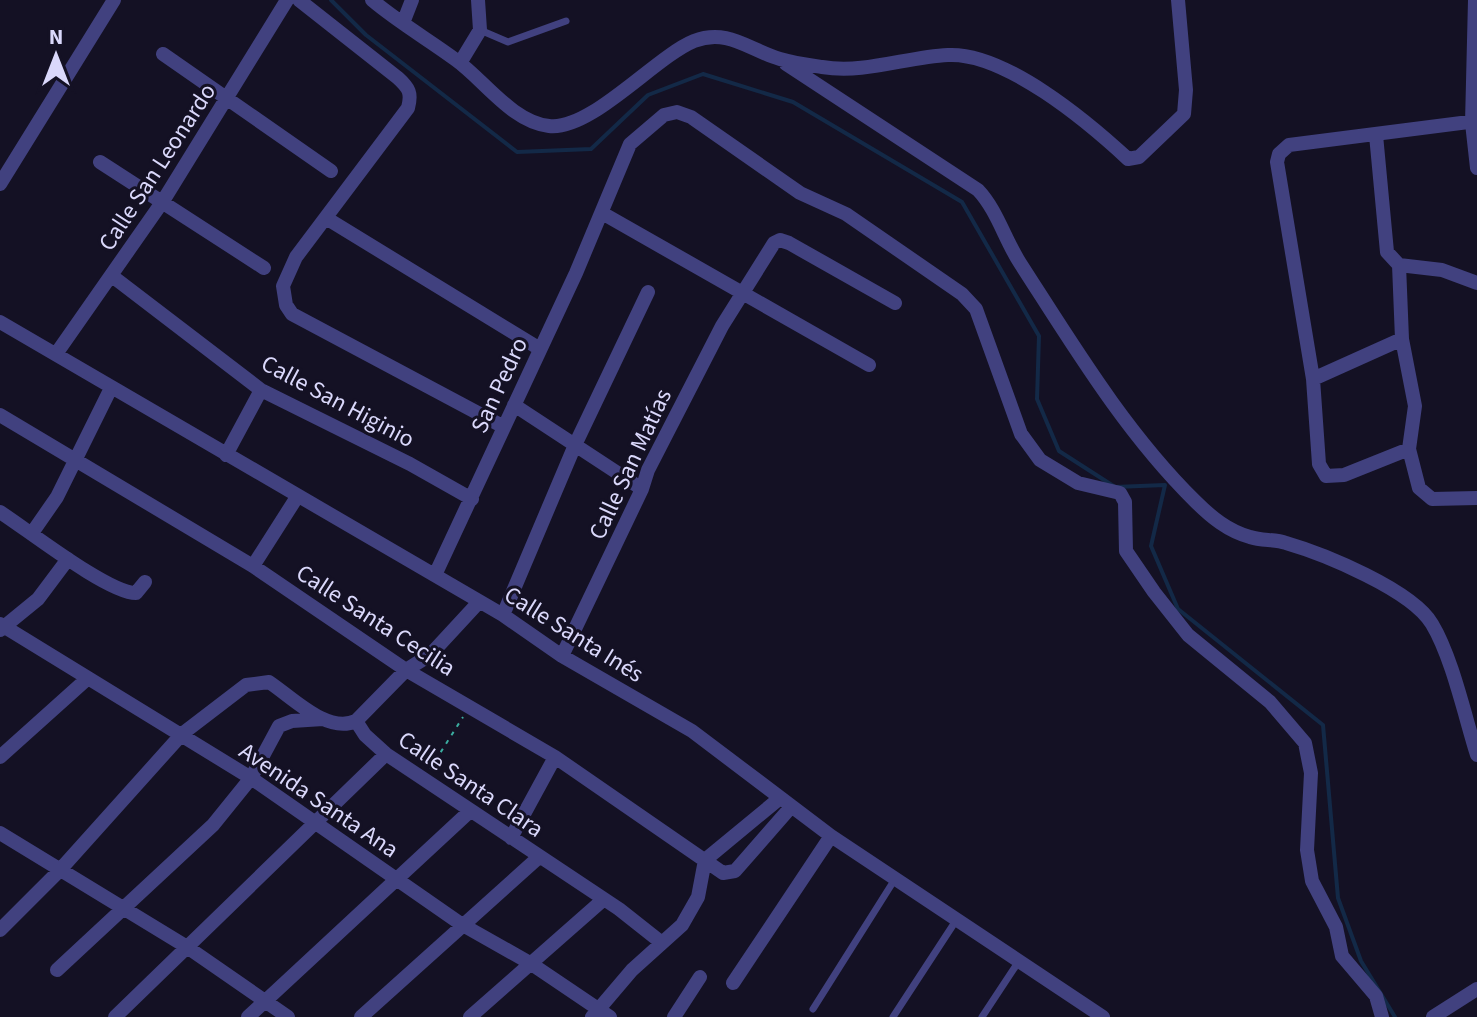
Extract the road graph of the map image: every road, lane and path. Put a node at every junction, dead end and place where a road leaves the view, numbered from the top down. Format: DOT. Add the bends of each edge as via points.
graph roads {
  1 [pos="114,0"];
  2 [pos="287,0"];
  3 [pos="299,0"];
  4 [pos="372,0"];
  5 [pos="412,0"];
  6 [pos="478,0"];
  7 [pos="1178,0"];
  8 [pos="1476,6"];
  9 [pos="566,21"];
  10 [pos="403,23"];
  11 [pos="480,30"];
  12 [pos="163,54"];
  13 [pos="779,59"];
  14 [pos="460,63"];
  15 [pos="228,100"];
  16 [pos="1475,122"];
  17 [pos="1376,135"];
  18 [pos="100,162"];
  19 [pos="1477,168"];
  20 [pos="331,171"];
  21 [pos="0,184"];
  22 [pos="163,201"];
  23 [pos="602,213"];
  24 [pos="326,218"];
  25 [pos="1399,265"];
  26 [pos="264,268"];
  27 [pos="1428,269"];
  28 [pos="112,276"];
  29 [pos="1477,283"];
  30 [pos="648,292"];
  31 [pos="741,293"];
  32 [pos="1401,301"];
  33 [pos="895,303"];
  34 [pos="0,322"];
  35 [pos="1402,339"];
  36 [pos="540,349"];
  37 [pos="56,354"];
  38 [pos="869,365"];
  39 [pos="1313,379"];
  40 [pos="111,388"];
  41 [pos="261,390"];
  42 [pos="514,405"];
  43 [pos="0,415"];
  44 [pos="504,427"];
  45 [pos="575,445"];
  46 [pos="1409,449"];
  47 [pos="226,455"];
  48 [pos="76,460"];
  49 [pos="642,489"];
  50 [pos="297,497"];
  51 [pos="1477,498"];
  52 [pos="472,499"];
  53 [pos="0,512"];
  54 [pos="32,533"];
  55 [pos="68,559"];
  56 [pos="253,566"];
  57 [pos="435,575"];
  58 [pos="145,582"];
  59 [pos="479,602"];
  60 [pos="503,615"];
  61 [pos="1,627"];
  62 [pos="562,656"];
  63 [pos="406,670"];
  64 [pos="88,678"];
  65 [pos="470,705"];
  66 [pos="323,719"];
  67 [pos="356,721"];
  68 [pos="182,734"];
  69 [pos="386,754"];
  70 [pos="1477,755"];
  71 [pos="0,757"];
  72 [pos="555,757"];
  73 [pos="251,778"];
  74 [pos="423,780"];
  75 [pos="786,803"];
  76 [pos="469,812"];
  77 [pos="317,822"];
  78 [pos="0,833"];
  79 [pos="831,836"];
  80 [pos="511,838"];
  81 [pos="539,857"];
  82 [pos="705,860"];
  83 [pos="59,871"];
  84 [pos="396,879"];
  85 [pos="896,879"];
  86 [pos="604,899"];
  87 [pos="123,909"];
  88 [pos="957,919"];
  89 [pos="461,924"];
  90 [pos="0,930"];
  91 [pos="662,943"];
  92 [pos="187,947"];
  93 [pos="1019,961"];
  94 [pos="530,963"];
  95 [pos="57,970"];
  96 [pos="700,977"];
  97 [pos="733,983"];
  98 [pos="1477,989"];
  99 [pos="266,1000"];
  100 [pos="813,1009"];
  101 [pos="601,1015"];
  102 [pos="115,1017"];
  103 [pos="248,1017"];
  104 [pos="288,1017"];
  105 [pos="361,1017"];
  106 [pos="470,1017"];
  107 [pos="674,1017"];
  108 [pos="893,1017"];
  109 [pos="982,1017"];
  110 [pos="1103,1017"];
  111 [pos="1382,1017"];
  112 [pos="1433,1017"];
  1 -- 21 [label="street"];
  2 -- 15 [label="street, Calle San Leonardo"];
  3 -- 24 [label="street" via="398,78 411,97"];
  4 -- 10 [label="street"];
  5 -- 10 [label="street"];
  6 -- 11 [label="street"];
  7 -- 13 [label="street" via="1184,114 1134,159 1022,79 968,55 850,69"];
  8 -- 16 [label="street"];
  9 -- 11 [label="lane" via="508,42"];
  10 -- 14 [label="street"];
  11 -- 14 [label="street"];
  12 -- 15 [label="street"];
  13 -- 14 [label="street" via="731,38 704,38 564,126 532,121"];
  13 -- 70 [label="street" via="978,190 1092,374 1194,500 1221,524 1250,537 1286,543 1380,581 1432,622"];
  15 -- 20 [label="street"];
  15 -- 22 [label="street, Calle San Leonardo"];
  16 -- 17 [label="street"];
  16 -- 19 [label="street"];
  17 -- 25 [label="street" via="1387,252"];
  17 -- 39 [label="street" via="1289,145 1279,154 1279,187"];
  18 -- 22 [label="street"];
  22 -- 26 [label="street"];
  22 -- 28 [label="street, Calle San Leonardo"];
  23 -- 31 [label="street"];
  23 -- 36 [label="street, San Pedro"];
  23 -- 111 [label="street, San Pedro" via="630,144 664,115 677,112 800,193 846,214 962,294 976,309 1027,443 1040,460 1078,483 1120,493 1125,502 1126,551 1154,592 1188,635 1270,702 1305,743 1311,773 1307,850 1312,881 1336,927 1342,956 1376,996"];
  24 -- 36 [label="street"];
  24 -- 44 [label="street" via="283,286 292,314"];
  25 -- 27 [label="street"];
  25 -- 32 [label="street"];
  27 -- 29 [label="street"];
  27 -- 32 [label="street" via="1411,275"];
  28 -- 37 [label="street, Calle San Leonardo"];
  28 -- 41 [label="street, Calle San Higinio"];
  30 -- 45 [label="street"];
  31 -- 33 [label="street, Calle San Matías" via="780,240"];
  31 -- 38 [label="street"];
  31 -- 49 [label="street, Calle San Matías"];
  32 -- 35 [label="street"];
  34 -- 37 [label="street, Calle Santa Inés"];
  35 -- 39 [label="street"];
  35 -- 46 [label="street" via="1415,406"];
  36 -- 42 [label="street, San Pedro"];
  37 -- 40 [label="street, Calle Santa Inés"];
  39 -- 46 [label="street" via="1319,464 1326,476 1344,475"];
  40 -- 47 [label="street, Calle Santa Inés"];
  40 -- 48 [label="street"];
  41 -- 47 [label="street"];
  41 -- 52 [label="street, Calle San Higinio"];
  42 -- 44 [label="street, San Pedro"];
  42 -- 45 [label="street"];
  43 -- 48 [label="street, Calle Santa Cecilia"];
  44 -- 52 [label="street, San Pedro"];
  45 -- 49 [label="street"];
  45 -- 60 [label="street"];
  46 -- 51 [label="street" via="1424,495"];
  47 -- 50 [label="street, Calle Santa Inés"];
  48 -- 54 [label="street"];
  48 -- 56 [label="street, Calle Santa Cecilia"];
  49 -- 62 [label="street, Calle San Matías"];
  50 -- 56 [label="street"];
  50 -- 57 [label="street, Calle Santa Inés"];
  52 -- 57 [label="street, San Pedro"];
  53 -- 54 [label="street"];
  54 -- 55 [label="street"];
  55 -- 58 [label="street" via="130,593"];
  55 -- 61 [label="street" via="38,599"];
  56 -- 63 [label="street, Calle Santa Cecilia"];
  57 -- 59 [label="street, Calle Santa Inés"];
  59 -- 60 [label="street, Calle Santa Inés"];
  59 -- 63 [label="street" via="430,655"];
  60 -- 62 [label="street, Calle Santa Inés"];
  61 -- 64 [label="street, Avenida Santa Ana"];
  62 -- 75 [label="street, Calle Santa Inés" via="692,731"];
  63 -- 65 [label="street, Calle Santa Cecilia"];
  63 -- 67 [label="street"];
  64 -- 68 [label="street, Avenida Santa Ana"];
  64 -- 71 [label="street"];
  65 -- 72 [label="street, Calle Santa Cecilia"];
  65 -- 74 [label="path"];
  66 -- 67 [label="street" via="338,725"];
  66 -- 68 [label="street" via="269,682 255,682"];
  66 -- 73 [label="street" via="279,726"];
  67 -- 69 [label="street, Calle Santa Clara"];
  68 -- 73 [label="street, Avenida Santa Ana"];
  68 -- 83 [label="street"];
  69 -- 74 [label="street, Calle Santa Clara"];
  69 -- 77 [label="street"];
  72 -- 80 [label="street"];
  72 -- 82 [label="street, Calle Santa Cecilia"];
  73 -- 77 [label="street, Avenida Santa Ana"];
  73 -- 87 [label="street" via="213,825"];
  74 -- 76 [label="street, Calle Santa Clara"];
  75 -- 79 [label="street, Calle Santa Inés"];
  75 -- 82 [label="street"];
  75 -- 82 [label="street, Calle Santa Cecilia" via="735,871 723,873"];
  76 -- 80 [label="street, Calle Santa Clara"];
  76 -- 84 [label="street"];
  77 -- 84 [label="street, Avenida Santa Ana"];
  77 -- 92 [label="street"];
  78 -- 83 [label="street"];
  79 -- 85 [label="street, Calle Santa Inés"];
  79 -- 97 [label="street"];
  80 -- 81 [label="street, Calle Santa Clara"];
  81 -- 86 [label="street, Calle Santa Clara"];
  81 -- 89 [label="street"];
  82 -- 91 [label="street" via="698,897 682,925"];
  83 -- 87 [label="street"];
  83 -- 90 [label="street"];
  84 -- 89 [label="street, Avenida Santa Ana"];
  84 -- 99 [label="street"];
  85 -- 88 [label="street, Calle Santa Inés"];
  85 -- 100 [label="lane"];
  86 -- 91 [label="street, Calle Santa Clara"];
  86 -- 94 [label="street"];
  87 -- 92 [label="street"];
  87 -- 95 [label="street"];
  88 -- 93 [label="street, Calle Santa Inés"];
  88 -- 108 [label="lane"];
  89 -- 94 [label="street, Avenida Santa Ana"];
  89 -- 105 [label="street"];
  91 -- 101 [label="street" via="632,970"];
  92 -- 99 [label="street"];
  92 -- 102 [label="street"];
  93 -- 109 [label="lane"];
  93 -- 110 [label="street, Calle Santa Inés"];
  94 -- 101 [label="street, Avenida Santa Ana"];
  94 -- 106 [label="street"];
  96 -- 107 [label="street"];
  98 -- 112 [label="street"];
  99 -- 103 [label="street"];
  99 -- 104 [label="street"];
}
